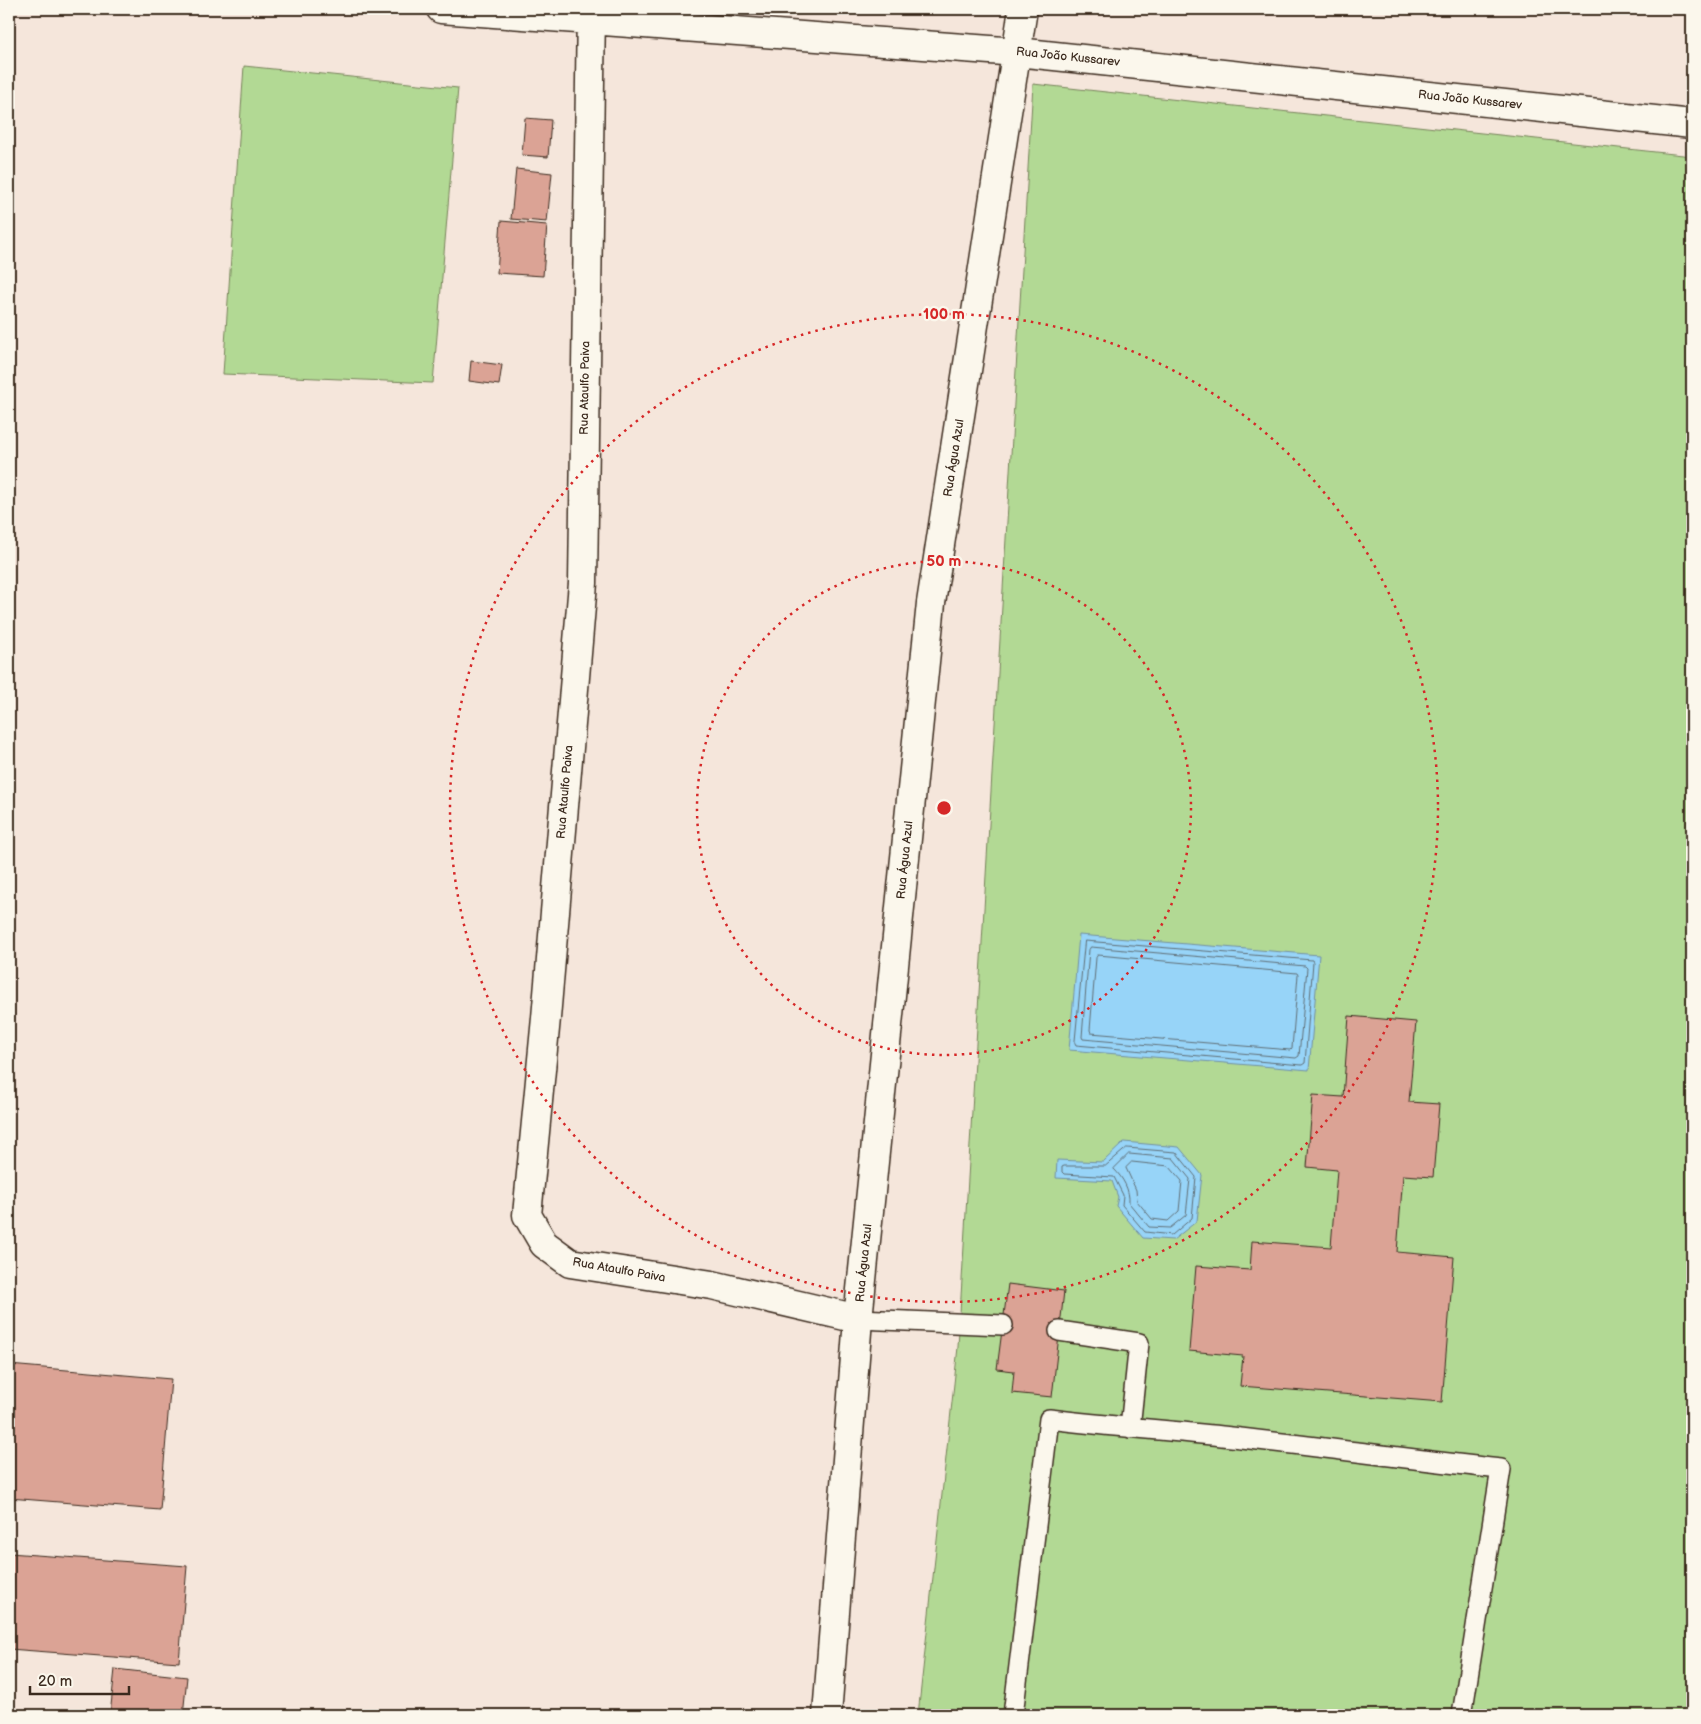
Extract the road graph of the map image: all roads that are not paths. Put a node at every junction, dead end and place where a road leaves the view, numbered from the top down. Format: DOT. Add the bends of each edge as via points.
graph roads {
  1 [pos="441,9"];
  2 [pos="1023,9"];
  3 [pos="590,15"];
  4 [pos="1017,52"];
  5 [pos="1692,124"];
  6 [pos="858,1319"];
  7 [pos="1003,1324"];
  8 [pos="1059,1331"];
  9 [pos="1130,1428"];
  10 [pos="827,1715"];
  11 [pos="1013,1715"];
  12 [pos="1462,1715"];
  1 -- 3 [label="street, Rua João Kussarev"];
  2 -- 4 [label="street, Rua Água Azul"];
  3 -- 4 [label="street, Rua João Kussarev"];
  3 -- 6 [label="street, Rua Ataulfo Paiva" via="583,583 527,1215 544,1244 570,1263 712,1285"];
  4 -- 5 [label="street, Rua João Kussarev"];
  4 -- 6 [label="street, Rua Água Azul" via="931,603"];
  6 -- 7 [label="lane"];
  6 -- 10 [label="street, Rua Água Azul"];
  8 -- 9 [label="lane" via="1139,1343"];
  9 -- 11 [label="lane" via="1049,1419"];
  9 -- 12 [label="lane" via="1501,1469"];
}
